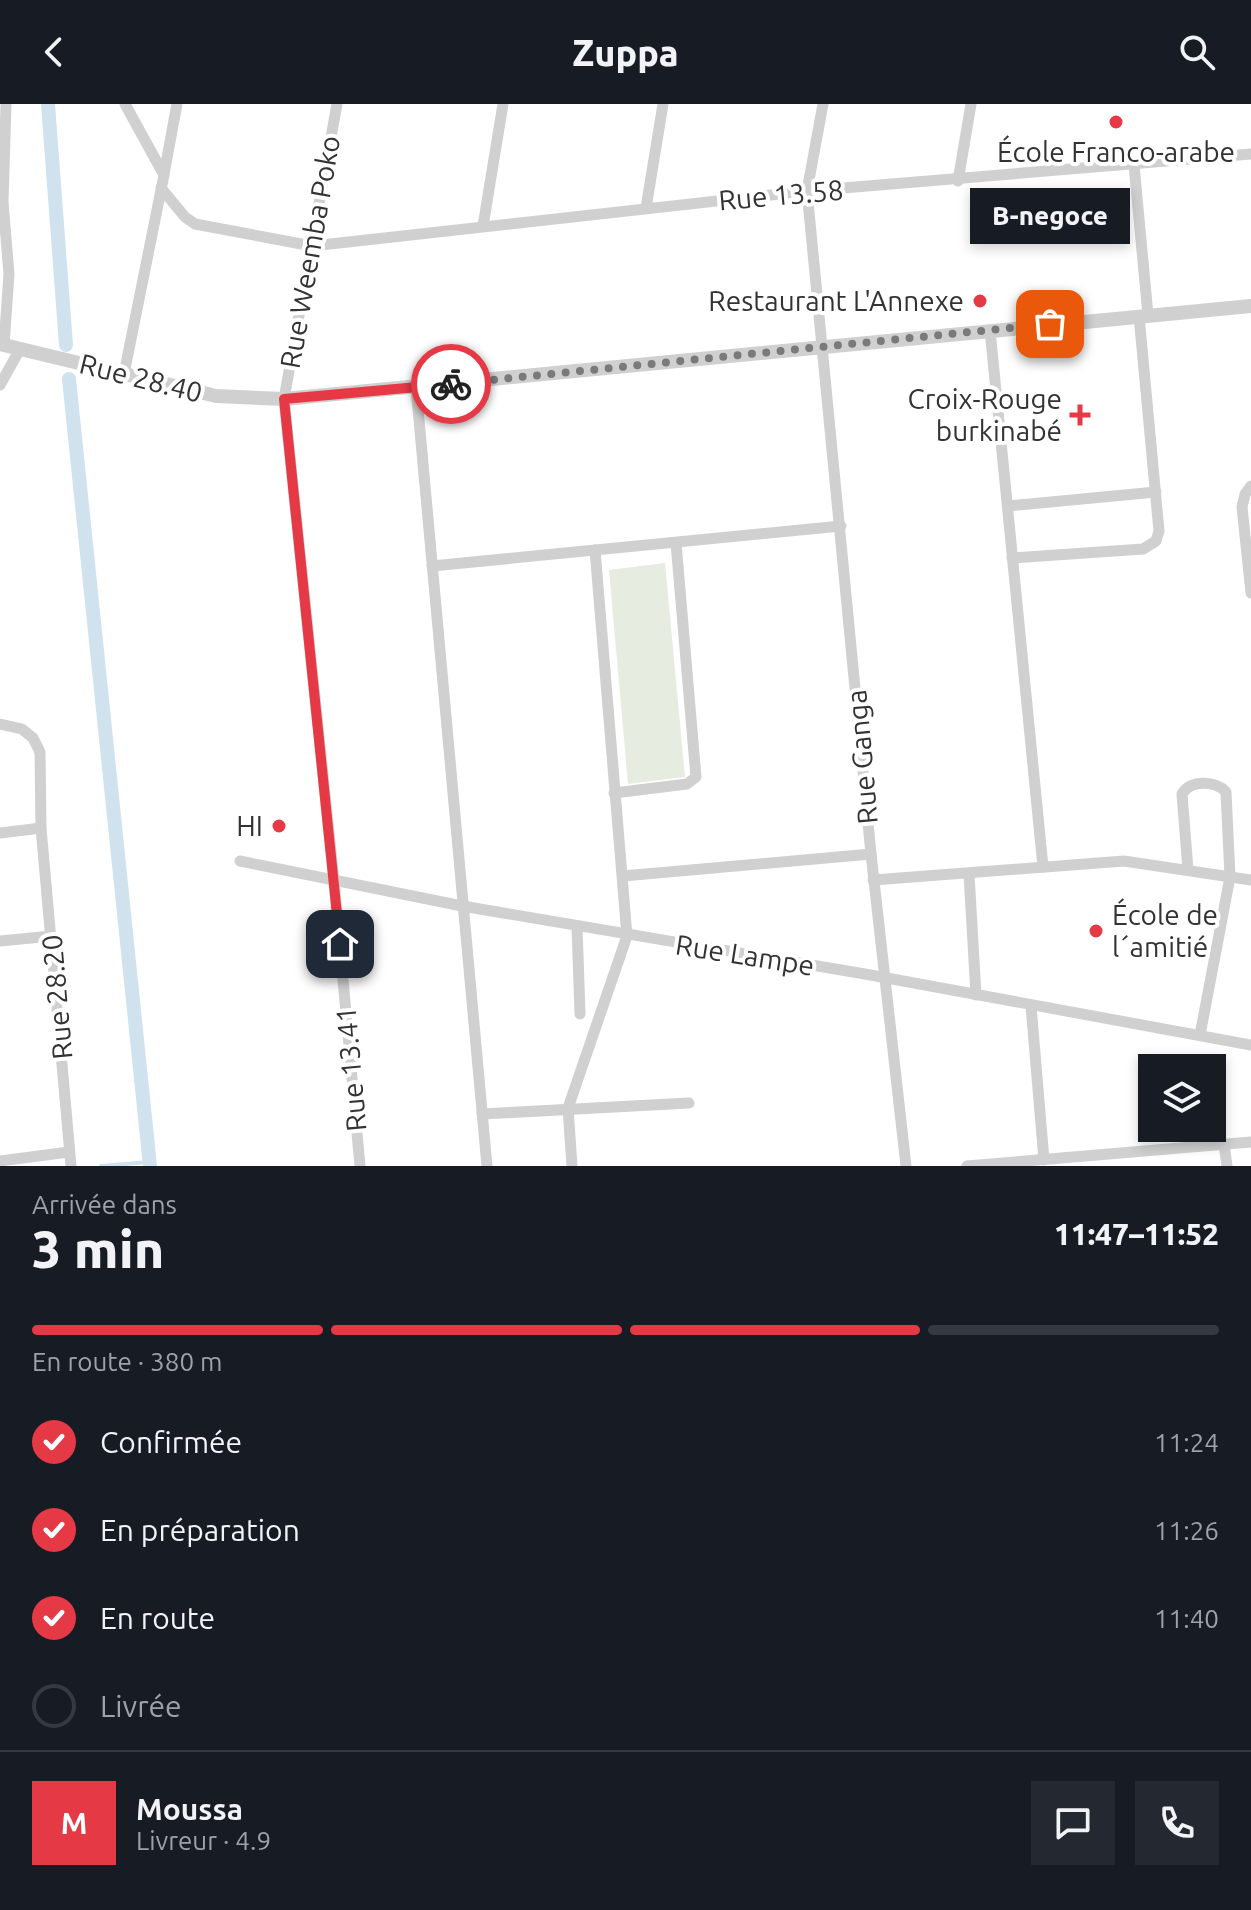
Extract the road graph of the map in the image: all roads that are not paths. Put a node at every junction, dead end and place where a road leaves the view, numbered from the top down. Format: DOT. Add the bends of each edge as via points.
graph roads {
  1 [pos="6,104"];
  2 [pos="125,104"];
  3 [pos="177,104"];
  4 [pos="337,104"];
  5 [pos="503,104"];
  6 [pos="663,104"];
  7 [pos="823,104"];
  8 [pos="971,104"];
  9 [pos="1251,154"];
  10 [pos="1134,165"];
  11 [pos="164,175"];
  12 [pos="958,181"];
  13 [pos="161,188"];
  14 [pos="807,191"];
  15 [pos="646,208"];
  16 [pos="483,226"];
  17 [pos="312,246"];
  18 [pos="1251,306"];
  19 [pos="1143,315"];
  20 [pos="990,330"];
  21 [pos="2,344"];
  22 [pos="822,348"];
  23 [pos="20,349"];
  24 [pos="124,374"];
  25 [pos="0,385"];
  26 [pos="416,387"];
  27 [pos="284,399"];
  28 [pos="1251,486"];
  29 [pos="1156,492"];
  30 [pos="1008,506"];
  31 [pos="841,526"];
  32 [pos="676,543"];
  33 [pos="595,550"];
  34 [pos="1012,558"];
  35 [pos="432,566"];
  36 [pos="1251,593"];
  37 [pos="0,724"];
  38 [pos="614,793"];
  39 [pos="41,828"];
  40 [pos="0,833"];
  41 [pos="871,854"];
  42 [pos="240,861"];
  43 [pos="1043,867"];
  44 [pos="1188,870"];
  45 [pos="969,874"];
  46 [pos="623,876"];
  47 [pos="1230,877"];
  48 [pos="873,880"];
  49 [pos="1251,880"];
  50 [pos="334,881"];
  51 [pos="462,906"];
  52 [pos="577,926"];
  53 [pos="52,936"];
  54 [pos="627,936"];
  55 [pos="0,941"];
  56 [pos="885,979"];
  57 [pos="976,995"];
  58 [pos="1031,1006"];
  59 [pos="580,1014"];
  60 [pos="1200,1035"];
  61 [pos="1251,1045"];
  62 [pos="689,1103"];
  63 [pos="568,1108"];
  64 [pos="482,1114"];
  65 [pos="1251,1142"];
  66 [pos="1224,1144"];
  67 [pos="69,1152"];
  68 [pos="1044,1160"];
  69 [pos="0,1161"];
  70 [pos="1059,1163"];
  71 [pos="71,1166"];
  72 [pos="360,1166"];
  73 [pos="487,1166"];
  74 [pos="572,1166"];
  75 [pos="906,1166"];
  76 [pos="967,1166"];
  77 [pos="1227,1166"];
  1 -- 21 [label="street" via="3,202 9,274"];
  2 -- 11 [label="street"];
  3 -- 11 [label="street"];
  4 -- 17 [label="street, Rue Weemba Poko"];
  5 -- 16 [label="street"];
  6 -- 15 [label="street"];
  7 -- 14 [label="street"];
  8 -- 12 [label="street"];
  9 -- 10 [label="street, Rue 13.58"];
  10 -- 12 [label="street, Rue 13.58"];
  10 -- 19 [label="street"];
  11 -- 13 [label="street"];
  12 -- 14 [label="street, Rue 13.58"];
  13 -- 17 [label="street, Rue 13.58" via="195,224"];
  13 -- 24 [label="street"];
  14 -- 15 [label="street, Rue 13.58"];
  14 -- 22 [label="street, Rue Ganga"];
  15 -- 16 [label="street, Rue 13.58"];
  16 -- 17 [label="street, Rue 13.58"];
  17 -- 27 [label="street, Rue Weemba Poko"];
  18 -- 19 [label="street, Rue 28.40"];
  19 -- 20 [label="street, Rue 28.40"];
  19 -- 29 [label="street"];
  20 -- 22 [label="street, Rue 28.40"];
  20 -- 30 [label="street"];
  21 -- 23 [label="street, Rue 28.40"];
  22 -- 26 [label="street, Rue 28.40"];
  22 -- 31 [label="street, Rue Ganga"];
  23 -- 24 [label="street, Rue 28.40"];
  23 -- 25 [label="street"];
  24 -- 27 [label="street, Rue 28.40" via="216,396"];
  26 -- 27 [label="street, Rue 28.40"];
  26 -- 35 [label="street"];
  27 -- 50 [label="street, Rue 13.41"];
  28 -- 36 [label="street" via="1242,507"];
  29 -- 30 [label="street"];
  29 -- 34 [label="street" via="1158,536 1148,548"];
  30 -- 34 [label="street"];
  31 -- 32 [label="street"];
  31 -- 41 [label="street, Rue Ganga"];
  32 -- 33 [label="street"];
  32 -- 38 [label="street" via="696,777 687,784"];
  33 -- 35 [label="street"];
  33 -- 38 [label="street"];
  34 -- 43 [label="street"];
  35 -- 51 [label="street"];
  37 -- 39 [label="street, Rue 28.20" via="22,729 40,752"];
  38 -- 46 [label="street"];
  39 -- 40 [label="street"];
  39 -- 53 [label="street, Rue 28.20"];
  41 -- 46 [label="street"];
  41 -- 48 [label="street, Rue Ganga"];
  42 -- 50 [label="street, Rue Lampe"];
  43 -- 44 [label="street" via="1124,861"];
  43 -- 45 [label="street"];
  44 -- 47 [label="street"];
  44 -- 47 [label="street" via="1182,794 1193,785 1216,784 1226,792"];
  45 -- 48 [label="street"];
  45 -- 57 [label="street"];
  46 -- 54 [label="street"];
  47 -- 49 [label="street"];
  47 -- 60 [label="street"];
  48 -- 56 [label="street, Rue Ganga"];
  50 -- 51 [label="street, Rue Lampe"];
  50 -- 72 [label="street, Rue 13.41"];
  51 -- 52 [label="street, Rue Lampe"];
  51 -- 64 [label="street"];
  52 -- 54 [label="street, Rue Lampe"];
  52 -- 59 [label="street"];
  53 -- 55 [label="street"];
  53 -- 67 [label="street, Rue 28.20"];
  54 -- 56 [label="street, Rue Lampe"];
  54 -- 63 [label="street"];
  56 -- 57 [label="street, Rue Lampe"];
  56 -- 75 [label="street, Rue Ganga"];
  57 -- 58 [label="street, Rue Lampe"];
  58 -- 60 [label="street, Rue Lampe"];
  58 -- 68 [label="street"];
  60 -- 61 [label="street, Rue Lampe"];
  62 -- 63 [label="street"];
  63 -- 64 [label="street"];
  63 -- 74 [label="street"];
  64 -- 73 [label="street"];
  65 -- 66 [label="street"];
  66 -- 70 [label="street"];
  66 -- 77 [label="street"];
  67 -- 69 [label="street"];
  67 -- 71 [label="street, Rue 28.20"];
  68 -- 70 [label="street"];
  68 -- 76 [label="street"];
}
